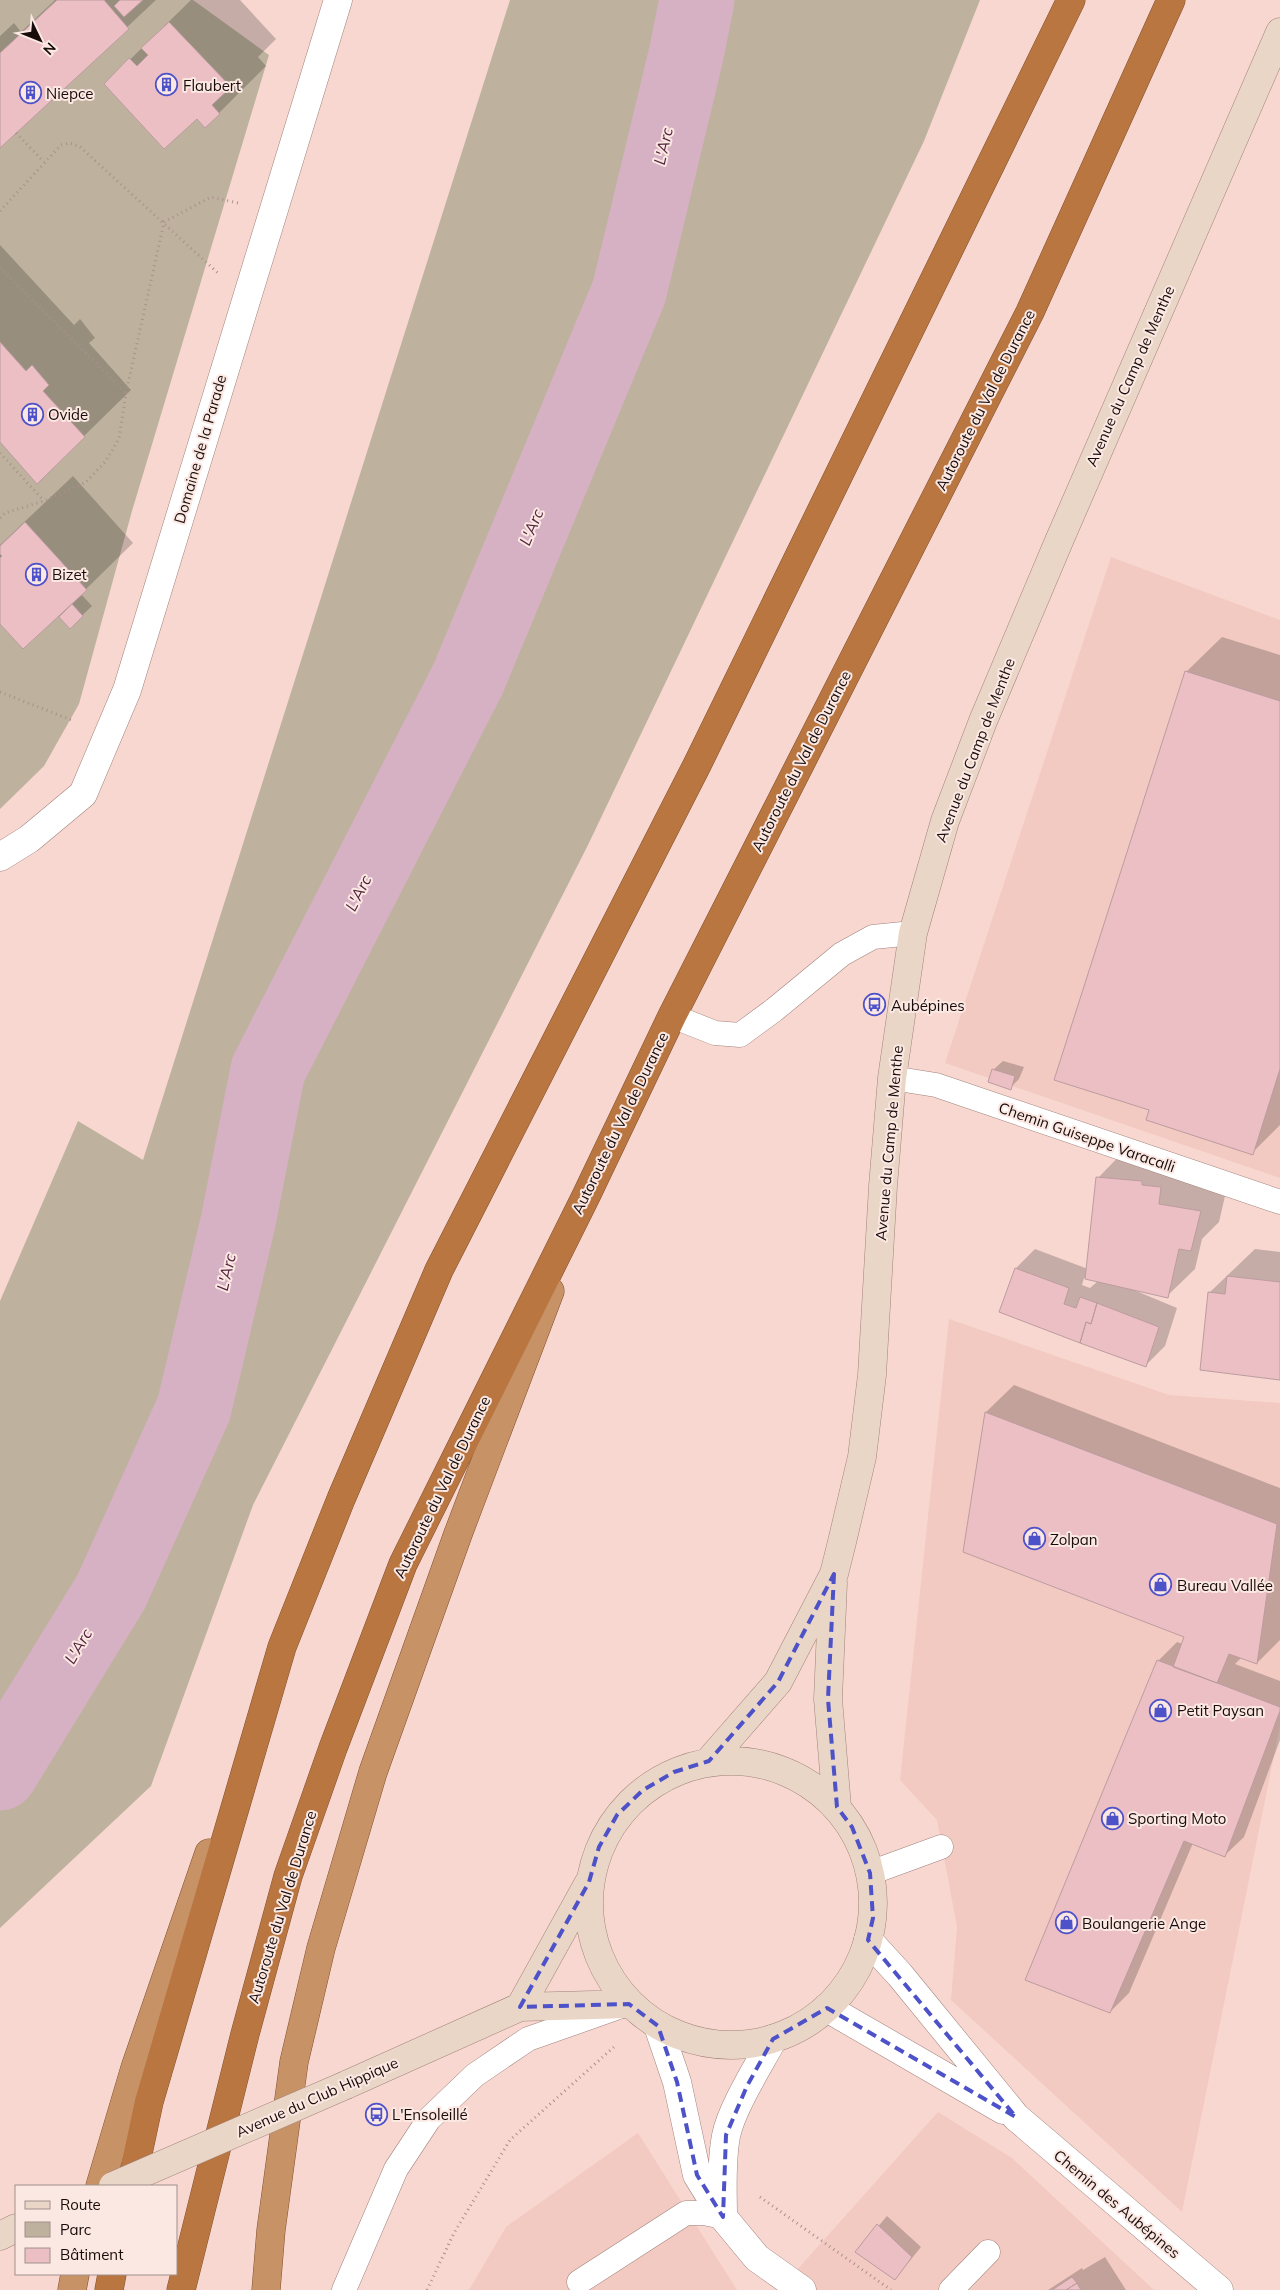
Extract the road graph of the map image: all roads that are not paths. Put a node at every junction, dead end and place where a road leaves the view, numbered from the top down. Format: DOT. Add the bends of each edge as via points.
graph roads {
  1 [pos="338,0"];
  2 [pos="1071,0"];
  3 [pos="1171,0"];
  4 [pos="1280,32"];
  5 [pos="0,857"];
  6 [pos="913,933"];
  7 [pos="672,1016"];
  8 [pos="892,1078"];
  9 [pos="586,1196"];
  10 [pos="1280,1202"];
  11 [pos="834,1574"];
  12 [pos="282,1646"];
  13 [pos="710,1762"];
  14 [pos="837,1807"];
  15 [pos="941,1847"];
  16 [pos="870,1873"];
  17 [pos="589,1882"];
  18 [pos="868,1940"];
  19 [pos="520,2007"];
  20 [pos="827,2008"];
  21 [pos="644,2016"];
  22 [pos="773,2040"];
  23 [pos="1016,2118"];
  24 [pos="100,2185"];
  25 [pos="115,2185"];
  26 [pos="131,2185"];
  27 [pos="723,2217"];
  28 [pos="15,2228"];
  29 [pos="0,2236"];
  30 [pos="988,2252"];
  31 [pos="75,2275"];
  32 [pos="112,2275"];
  33 [pos="579,2282"];
  34 [pos="72,2290"];
  35 [pos="109,2290"];
  36 [pos="181,2290"];
  37 [pos="266,2290"];
  38 [pos="344,2290"];
  39 [pos="802,2290"];
  40 [pos="951,2290"];
  41 [pos="1219,2290"];
  1 -- 5 [label="street, Domaine de la Parade" via="127,690 83,794 29,840"];
  2 -- 12 [label="highway" via="696,767 439,1270"];
  3 -- 7 [label="highway, Autoroute du Val de Durance" via="1030,312"];
  4 -- 6 [label="main road, Avenue du Camp de Menthe" via="983,721 945,821"];
  6 -- 7 [label="lane" via="873,937 842,954 740,1035 716,1033"];
  6 -- 8 [label="main road, Avenue du Camp de Menthe"];
  7 -- 9 [label="highway, Autoroute du Val de Durance"];
  8 -- 10 [label="lane, Chemin Guiseppe Varacalli" via="936,1086"];
  8 -- 11 [label="main road, Avenue du Camp de Menthe" via="872,1375 862,1457"];
  9 -- 36 [label="highway, Autoroute du Val de Durance" via="403,1564 333,1748 283,1895"];
  9 -- 37 [label="highway" via="373,1772 321,1948 294,2062"];
  11 -- 13 [label="main road, Avenue du Camp de Menthe" via="778,1682"];
  11 -- 14 [label="main road, Avenue du Camp de Menthe" via="828,1699"];
  12 -- 24 [label="highway" via="134,2068"];
  12 -- 26 [label="highway" via="149,2102"];
  13 -- 14 [label="main road" via="738,1760 765,1764 816,1788"];
  13 -- 17 [label="main road" via="674,1772 643,1790 617,1815 599,1847"];
  14 -- 16 [label="main road" via="863,1849"];
  15 -- 16 [label="lane"];
  16 -- 18 [label="main road" via="873,1918"];
  17 -- 19 [label="main road"];
  17 -- 21 [label="main road" via="589,1926 603,1968"];
  18 -- 20 [label="main road" via="859,1965"];
  18 -- 23 [label="street, Chemin des Aubépines"];
  19 -- 21 [label="main road, Avenue du Club Hippique"];
  19 -- 25 [label="main road, Avenue du Club Hippique, bridge"];
  20 -- 22 [label="main road"];
  20 -- 23 [label="street, Chemin des Aubépines"];
  21 -- 22 [label="main road" via="685,2039 714,2045 744,2045"];
  21 -- 27 [label="street" via="677,2082 697,2175"];
  21 -- 38 [label="lane" via="528,2038 475,2074 429,2119 396,2169"];
  22 -- 27 [label="street" via="747,2086 726,2135"];
  23 -- 41 [label="street, Chemin des Aubépines"];
  27 -- 33 [label="lane" via="686,2213"];
  27 -- 39 [label="street" via="757,2258"];
  28 -- 29 [label="main road"];
  30 -- 40 [label="lane"];
  31 -- 34 [label="highway"];
  32 -- 35 [label="highway"];
}
